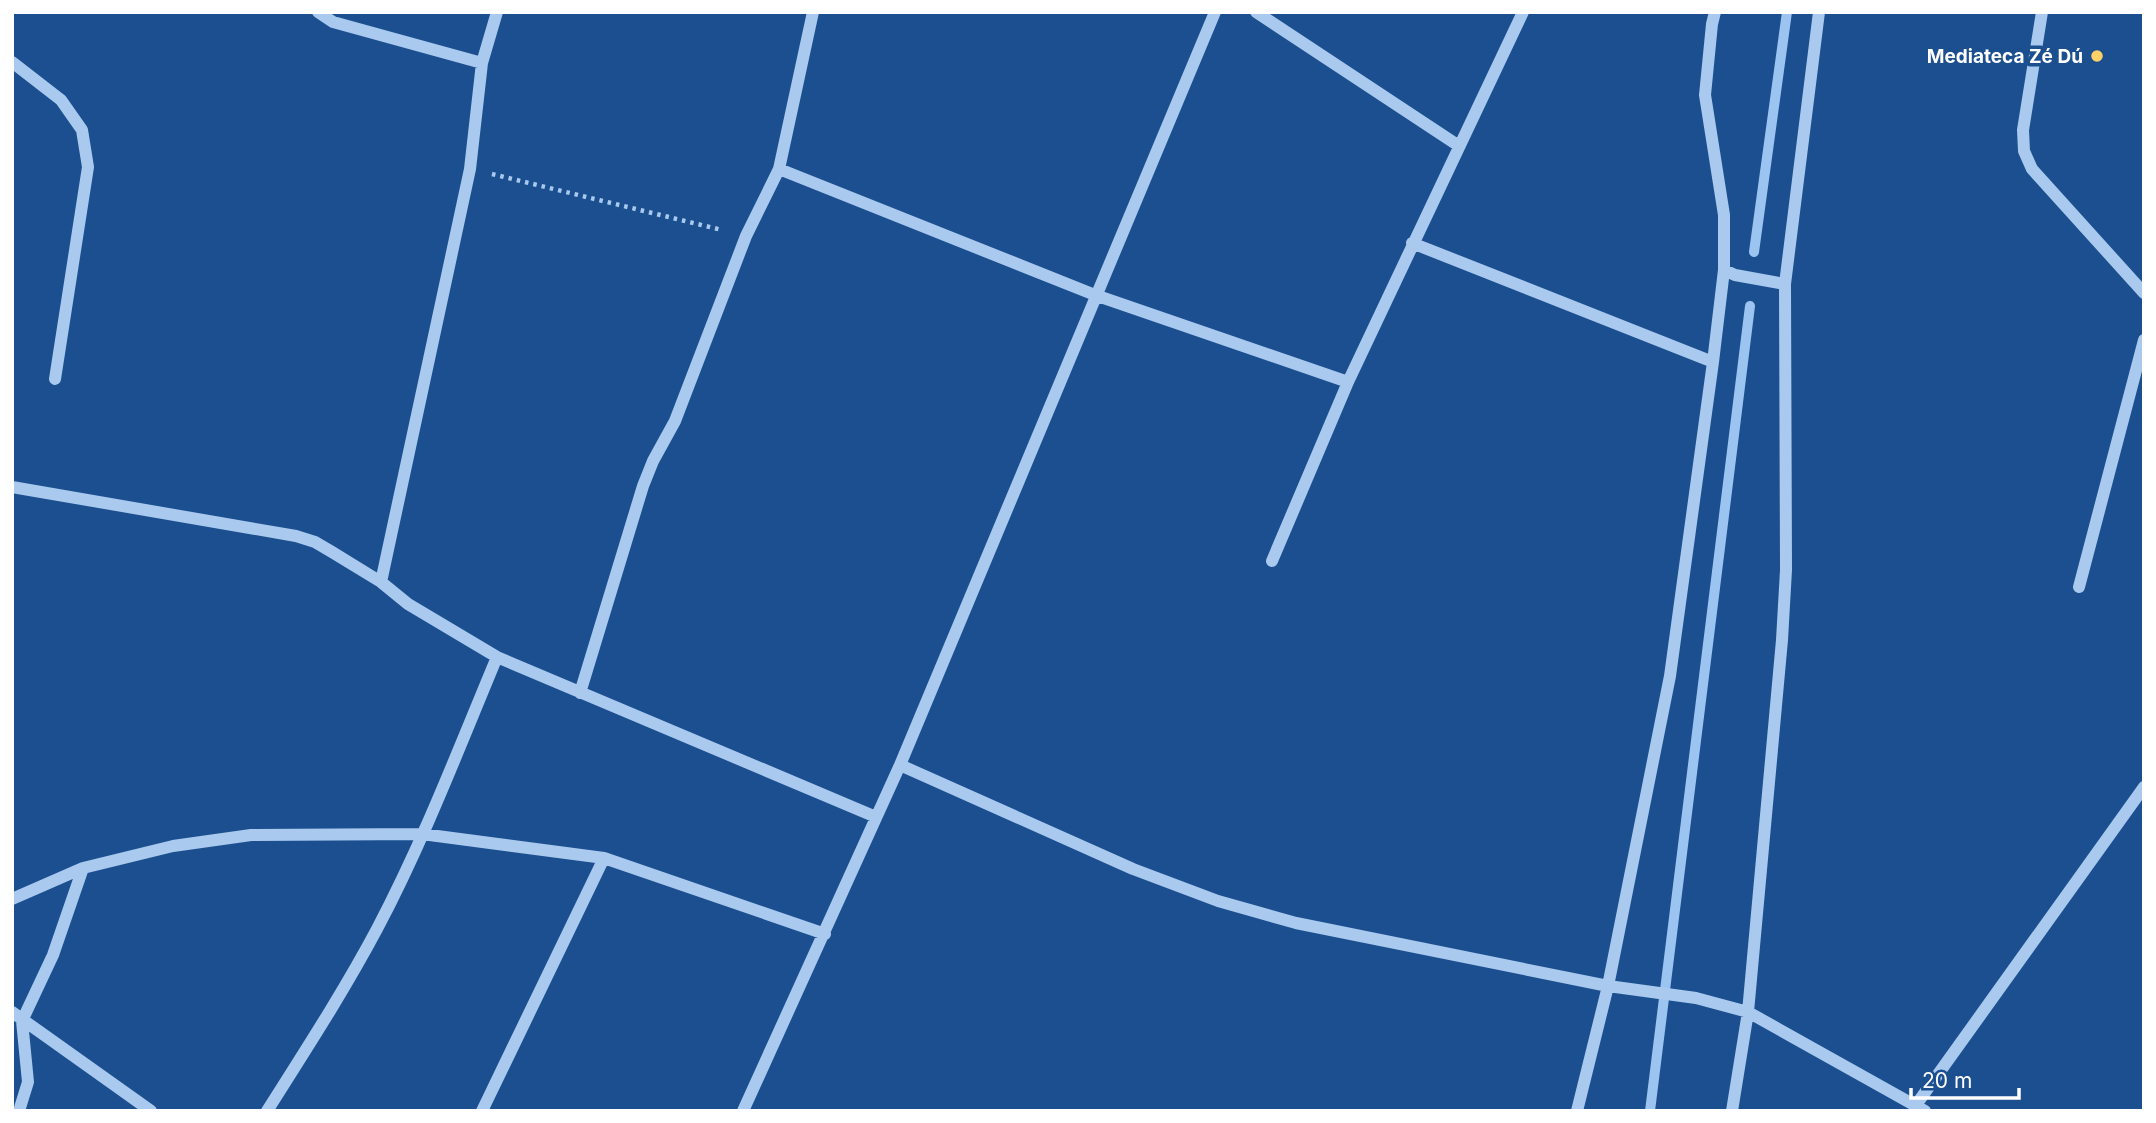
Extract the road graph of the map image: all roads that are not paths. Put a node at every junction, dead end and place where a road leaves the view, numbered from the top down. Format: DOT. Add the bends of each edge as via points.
graph roads {
  1 [pos="318,12"];
  2 [pos="498,12"];
  3 [pos="813,12"];
  4 [pos="1215,12"];
  5 [pos="1256,12"];
  6 [pos="1522,12"];
  7 [pos="1715,12"];
  8 [pos="1819,12"];
  9 [pos="2042,12"];
  10 [pos="12,62"];
  11 [pos="482,63"];
  12 [pos="1459,146"];
  13 [pos="779,169"];
  14 [pos="1412,243"];
  15 [pos="1729,273"];
  16 [pos="1785,284"];
  17 [pos="2144,293"];
  18 [pos="1096,295"];
  19 [pos="2144,340"];
  20 [pos="1713,362"];
  21 [pos="55,379"];
  22 [pos="1348,382"];
  23 [pos="12,487"];
  24 [pos="1272,561"];
  25 [pos="381,582"];
  26 [pos="2079,587"];
  27 [pos="497,657"];
  28 [pos="580,693"];
  29 [pos="900,765"];
  30 [pos="2144,787"];
  31 [pos="876,817"];
  32 [pos="422,834"];
  33 [pos="604,858"];
  34 [pos="83,868"];
  35 [pos="12,899"];
  36 [pos="825,934"];
  37 [pos="1608,986"];
  38 [pos="1748,1012"];
  39 [pos="17,1016"];
  40 [pos="1921,1108"];
  41 [pos="19,1111"];
  42 [pos="151,1111"];
  43 [pos="267,1111"];
  44 [pos="482,1111"];
  45 [pos="743,1111"];
  46 [pos="1577,1111"];
  47 [pos="1732,1111"];
  1 -- 11 [label="street" via="333,22"];
  2 -- 11 [label="street"];
  3 -- 13 [label="street"];
  4 -- 18 [label="street"];
  5 -- 12 [label="street"];
  6 -- 12 [label="street"];
  7 -- 15 [label="street" via="1705,95"];
  8 -- 16 [label="street"];
  9 -- 17 [label="street" via="2023,130 2024,151 2032,169"];
  10 -- 21 [label="street" via="61,100 82,130 88,167"];
  11 -- 25 [label="street" via="470,169"];
  12 -- 14 [label="street"];
  13 -- 18 [label="street"];
  13 -- 28 [label="street" via="746,236 676,421 643,486"];
  14 -- 20 [label="street"];
  14 -- 22 [label="street"];
  15 -- 16 [label="street"];
  15 -- 20 [label="street"];
  16 -- 38 [label="street" via="1786,570"];
  18 -- 22 [label="street"];
  18 -- 29 [label="street"];
  19 -- 26 [label="street"];
  20 -- 37 [label="street" via="1670,676"];
  22 -- 24 [label="street"];
  23 -- 25 [label="street" via="296,536 316,542"];
  25 -- 27 [label="street" via="408,604"];
  27 -- 28 [label="street"];
  27 -- 32 [label="street"];
  28 -- 31 [label="street"];
  29 -- 31 [label="street"];
  29 -- 37 [label="street" via="1133,869 1218,901 1296,923"];
  30 -- 40 [label="street"];
  31 -- 36 [label="street"];
  32 -- 33 [label="street"];
  32 -- 34 [label="street" via="251,835 173,846"];
  32 -- 43 [label="street" via="334,1005"];
  33 -- 36 [label="street"];
  33 -- 44 [label="street"];
  34 -- 35 [label="street"];
  34 -- 39 [label="street" via="53,955"];
  36 -- 45 [label="street"];
  37 -- 38 [label="street" via="1696,998"];
  37 -- 46 [label="street"];
  38 -- 40 [label="street"];
  38 -- 47 [label="street"];
  39 -- 41 [label="street" via="28,1082"];
  39 -- 42 [label="street"];
}
